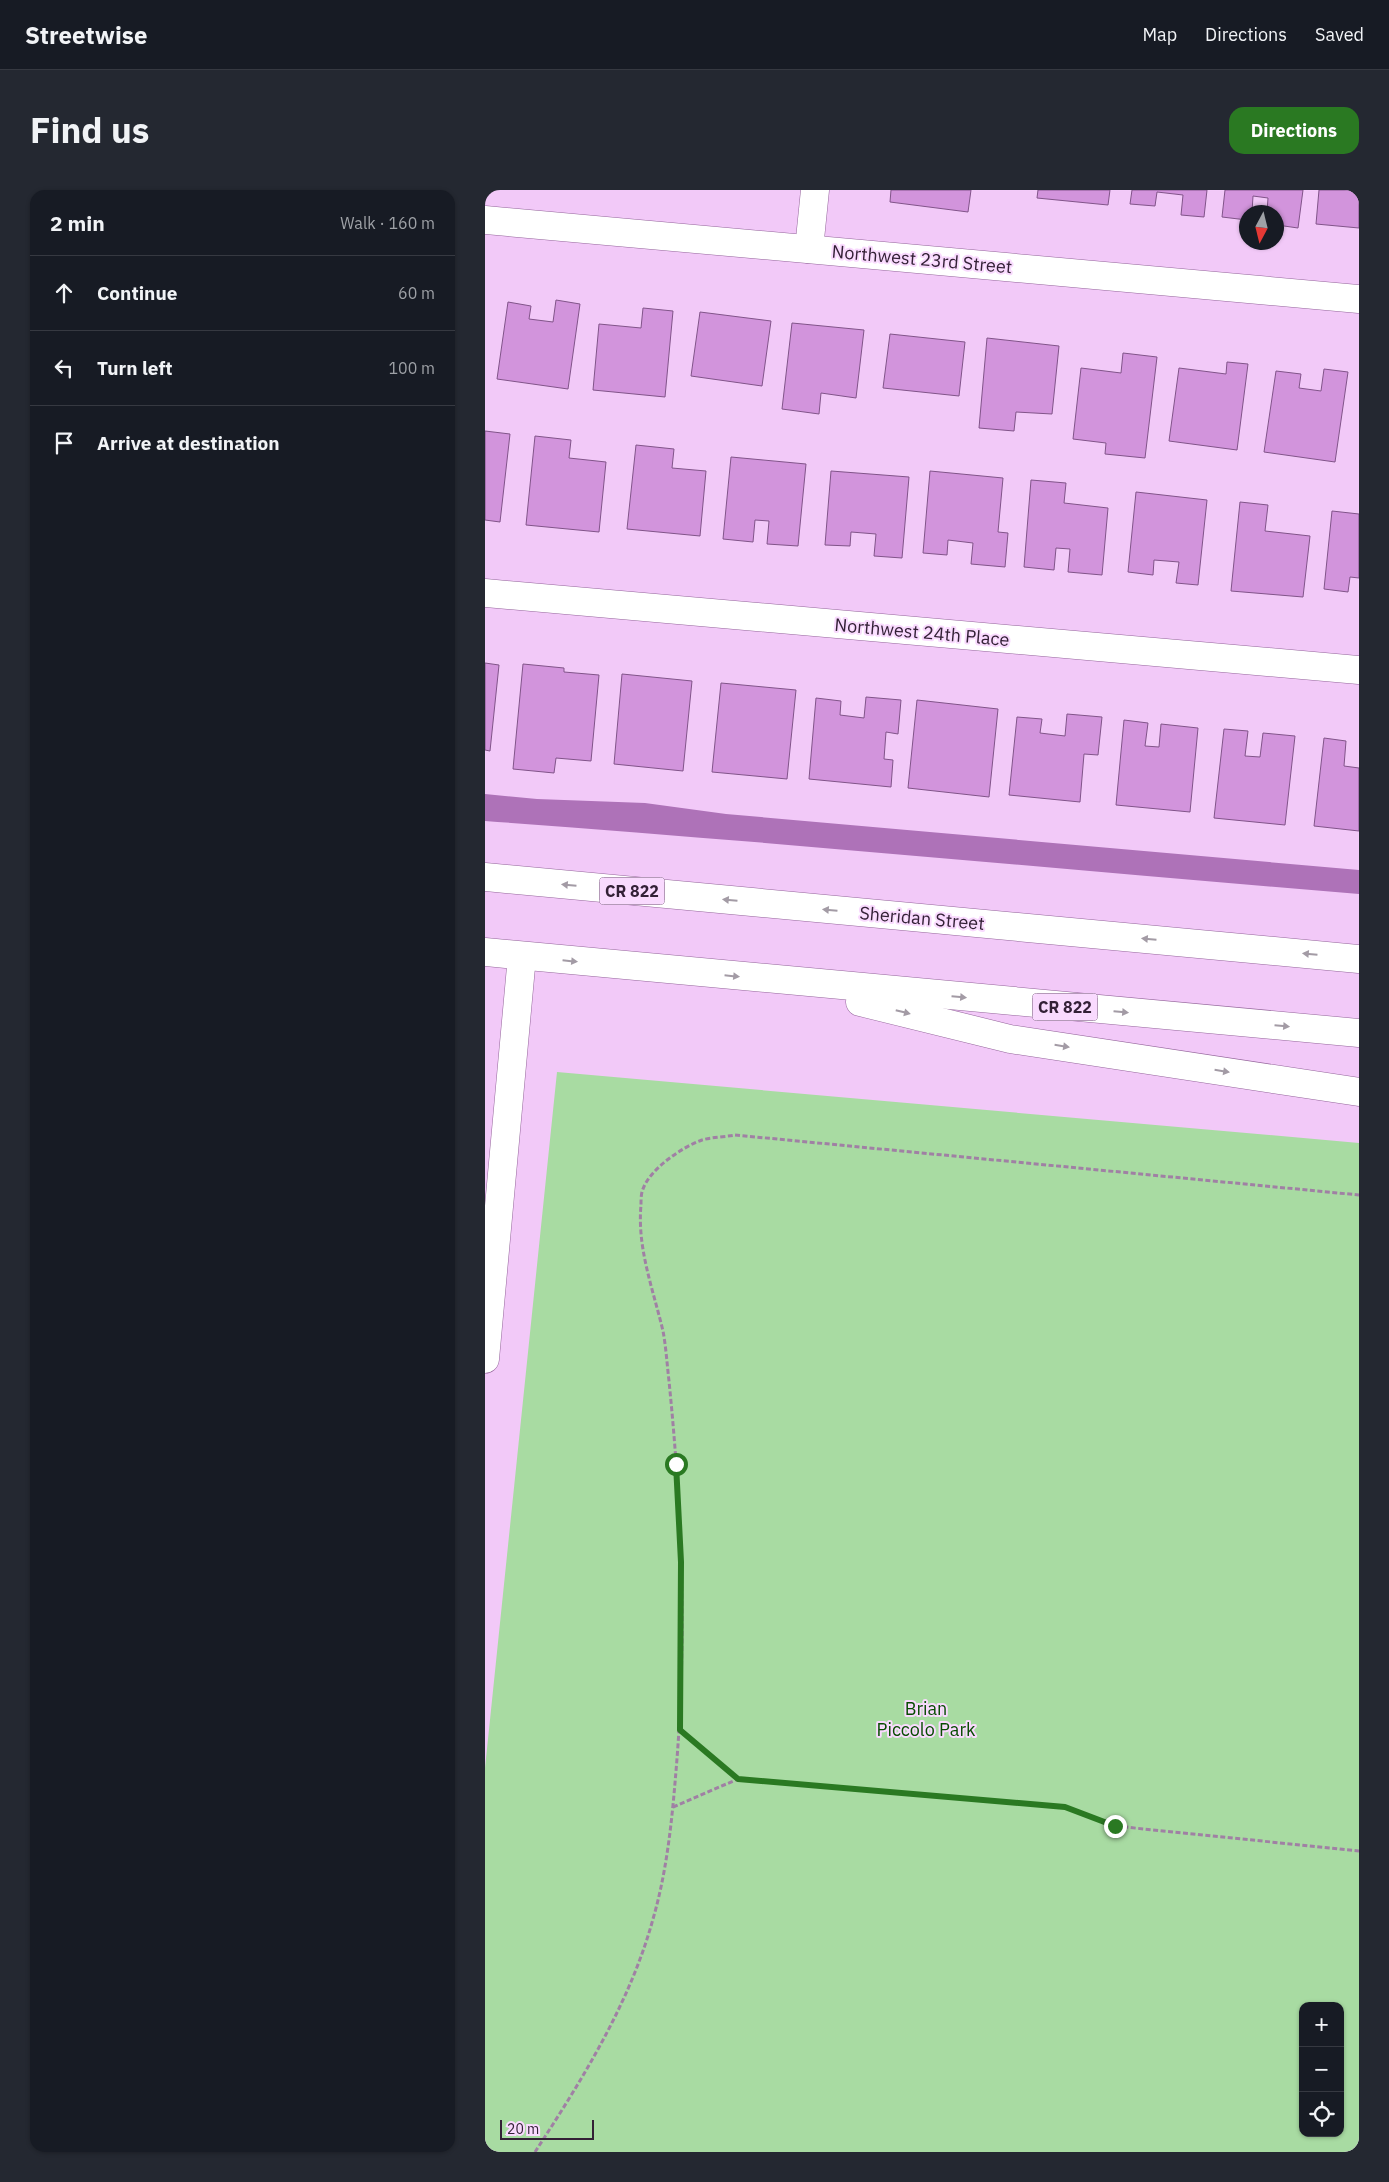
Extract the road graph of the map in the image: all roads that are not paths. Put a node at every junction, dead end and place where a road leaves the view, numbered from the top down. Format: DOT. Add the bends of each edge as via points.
graph roads {
  1 [pos="815,190"];
  2 [pos="485,220"];
  3 [pos="809,249"];
  4 [pos="1359,299"];
  5 [pos="485,593"];
  6 [pos="1359,670"];
  7 [pos="485,877"];
  8 [pos="485,952"];
  9 [pos="521,956"];
  10 [pos="1359,959"];
  11 [pos="771,980"];
  12 [pos="1359,1033"];
  13 [pos="1359,1092"];
  14 [pos="485,1360"];
  1 -- 3 [label="main road"];
  2 -- 3 [label="main road, Northwest 23rd Street"];
  3 -- 4 [label="main road, Northwest 23rd Street"];
  5 -- 6 [label="main road, Northwest 24th Place"];
  10 -- 7 [label="main road, Sheridan Street / CR 822, one-way"];
  8 -- 9 [label="main road, CR 822"];
  9 -- 11 [label="main road, CR 822, one-way"];
  9 -- 14 [label="main road"];
  11 -- 12 [label="main road, CR 822, one-way"];
  11 -- 13 [label="main road, one-way" via="1010,1039"];
}
